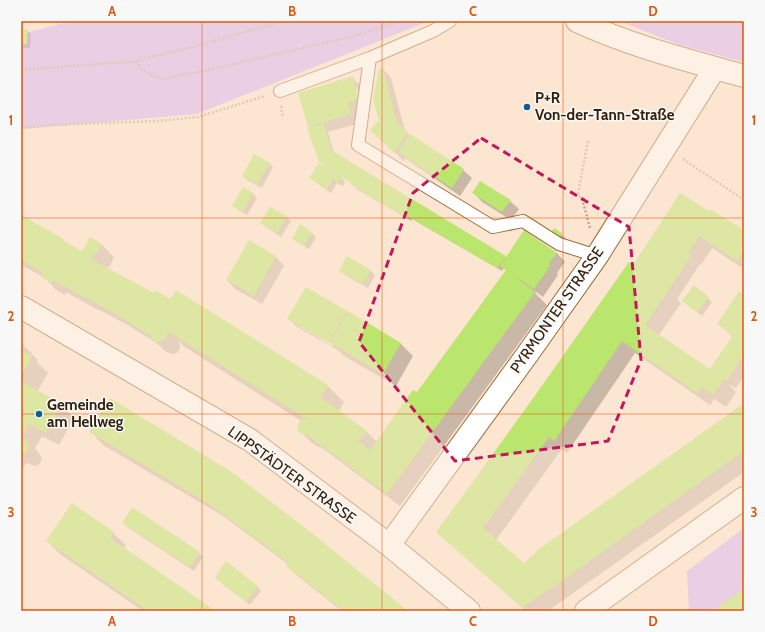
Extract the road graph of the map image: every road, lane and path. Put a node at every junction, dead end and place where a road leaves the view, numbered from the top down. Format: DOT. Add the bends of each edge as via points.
graph roads {
  1 [pos="284,21"];
  2 [pos="401,21"];
  3 [pos="450,21"];
  4 [pos="577,21"];
  5 [pos="370,58"];
  6 [pos="136,61"];
  7 [pos="715,68"];
  8 [pos="21,70"];
  9 [pos="744,76"];
  10 [pos="280,91"];
  11 [pos="283,118"];
  12 [pos="21,128"];
  13 [pos="588,141"];
  14 [pos="665,147"];
  15 [pos="744,200"];
  16 [pos="598,253"];
  17 [pos="21,307"];
  18 [pos="744,498"];
  19 [pos="389,545"];
  20 [pos="469,611"];
  21 [pos="586,611"];
  1 -- 6 [label="path"];
  2 -- 6 [label="path" via="347,38 162,79 142,69"];
  3 -- 5 [label="lane"];
  4 -- 7 [label="street" via="640,47"];
  5 -- 10 [label="lane"];
  5 -- 16 [label="lane" via="358,145 493,227 523,221 559,244"];
  6 -- 8 [label="path"];
  7 -- 9 [label="street"];
  7 -- 14 [label="street, PYRMONTER STRASSE"];
  10 -- 11 [label="path"];
  10 -- 12 [label="path" via="198,117"];
  13 -- 16 [label="path" via="578,193"];
  14 -- 15 [label="path"];
  14 -- 16 [label="street, PYRMONTER STRASSE"];
  16 -- 19 [label="street, PYRMONTER STRASSE"];
  17 -- 19 [label="street, LIPPSTÄDTER STRASSE" via="250,440"];
  18 -- 21 [label="street"];
  19 -- 20 [label="street, LIPPSTÄDTER STRASSE"];
}
